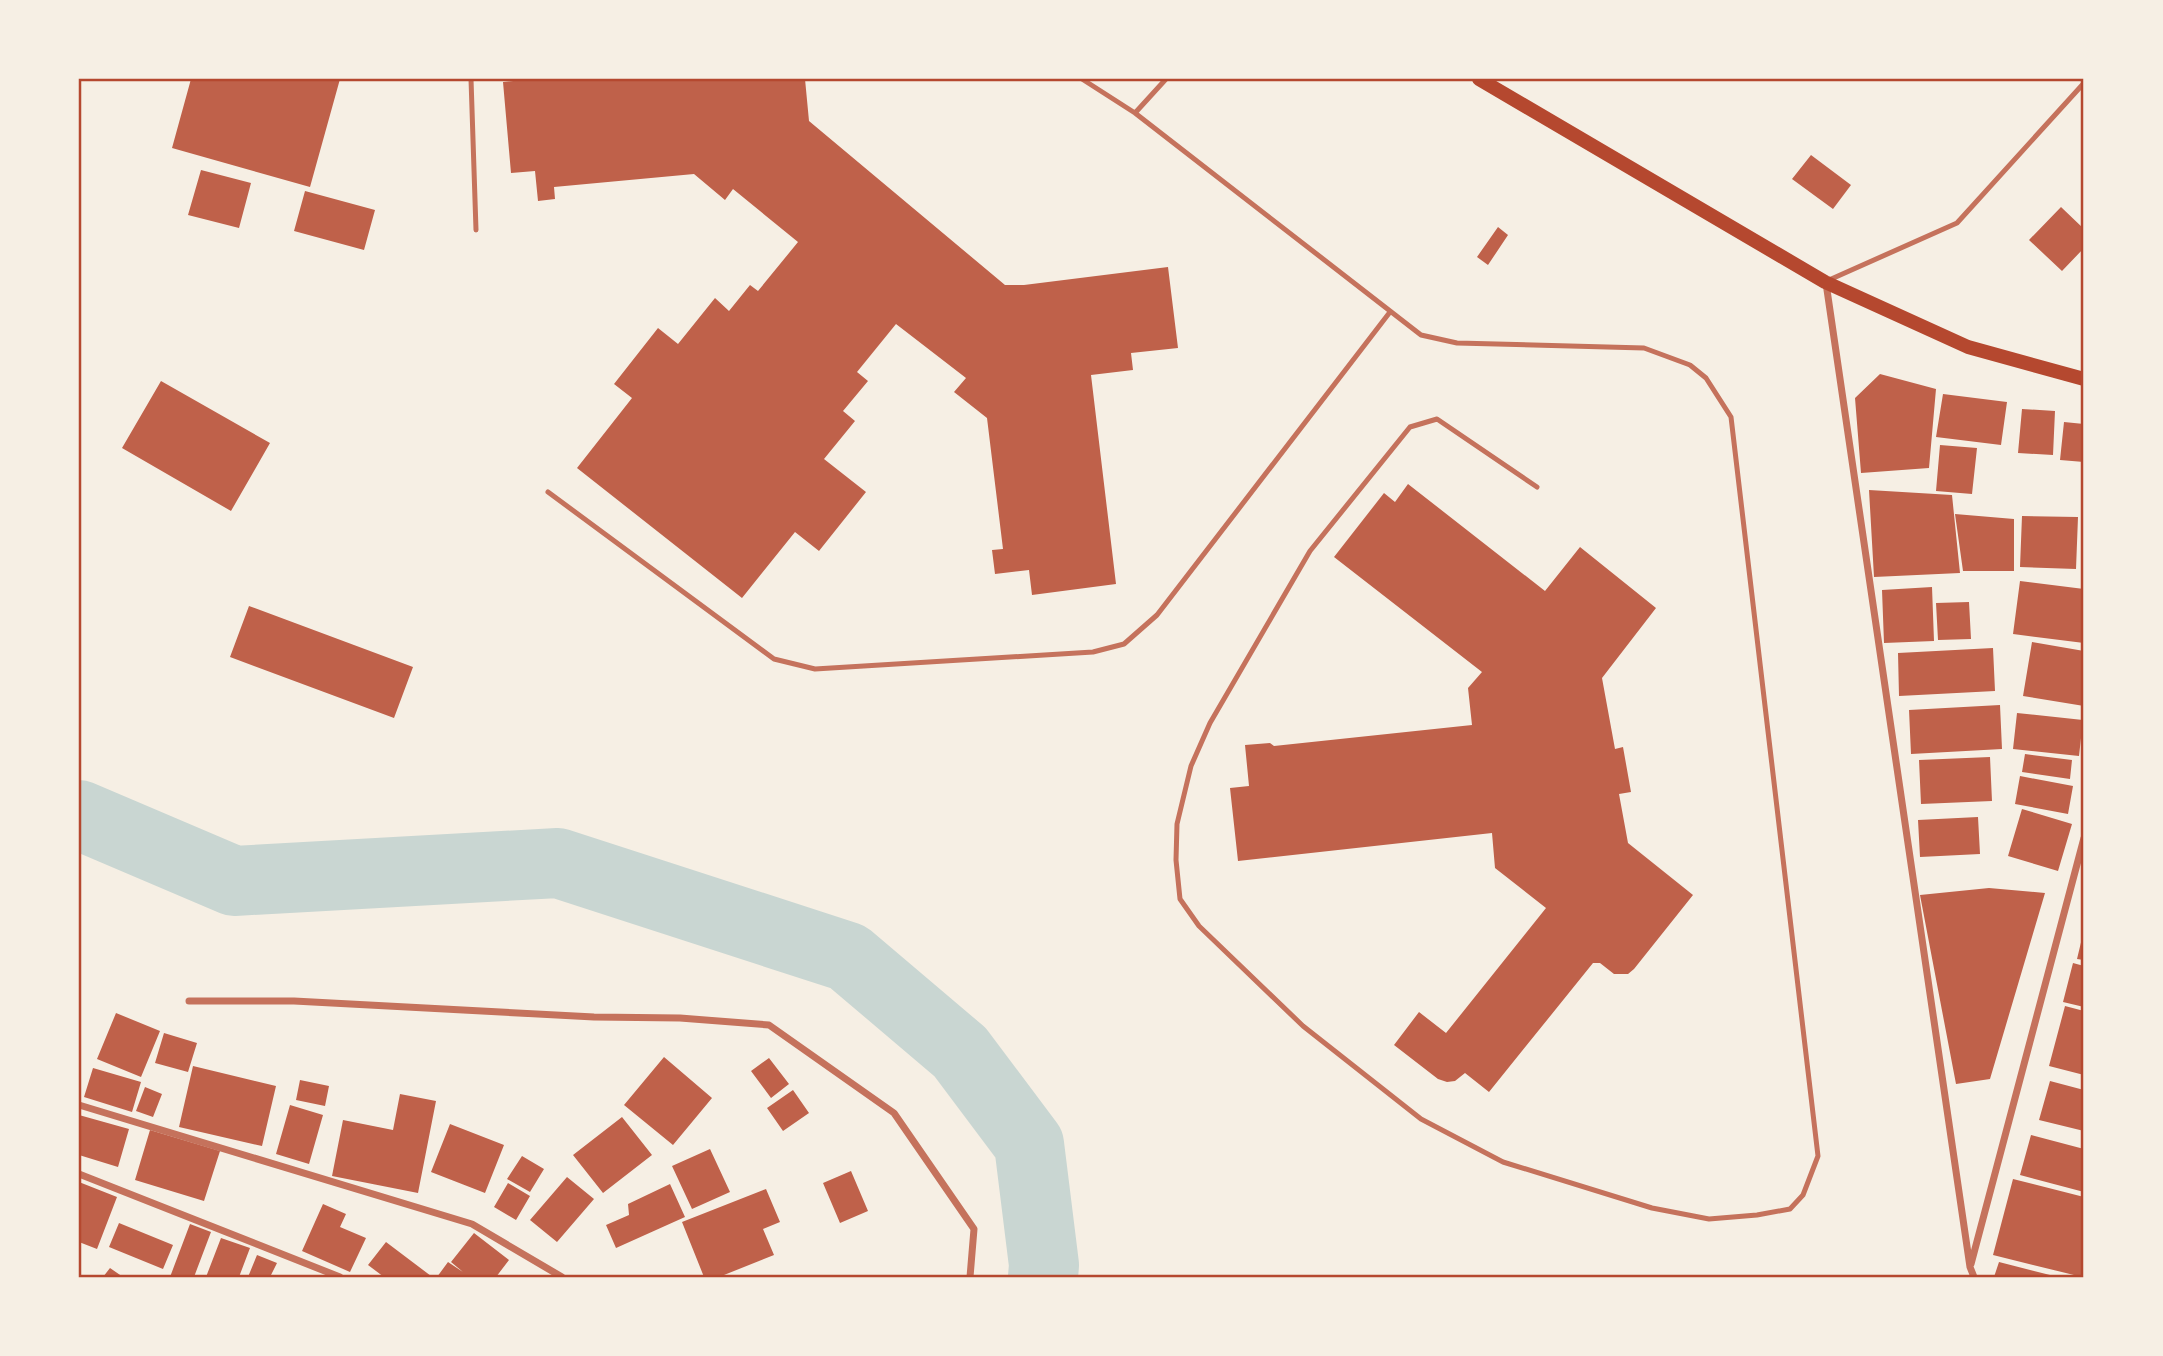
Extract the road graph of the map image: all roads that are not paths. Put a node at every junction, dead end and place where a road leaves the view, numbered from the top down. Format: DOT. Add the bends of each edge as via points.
graph roads {
  1 [pos="471,79"];
  2 [pos="1082,79"];
  3 [pos="1166,79"];
  4 [pos="1479,79"];
  5 [pos="2084,83"];
  6 [pos="1135,113"];
  7 [pos="476,230"];
  8 [pos="1825,282"];
  9 [pos="1390,312"];
  10 [pos="2084,379"];
  11 [pos="1536,487"];
  12 [pos="548,492"];
  13 [pos="2084,838"];
  14 [pos="189,1001"];
  15 [pos="79,1105"];
  16 [pos="79,1174"];
  17 [pos="1970,1267"];
  18 [pos="325,1274"];
  19 [pos="340,1277"];
  20 [pos="562,1277"];
  21 [pos="970,1277"];
  22 [pos="1974,1277"];
  1 -- 7 [label="lane"];
  2 -- 6 [label="lane"];
  3 -- 6 [label="lane"];
  4 -- 8 [label="main road"];
  5 -- 8 [label="lane" via="1957,223"];
  6 -- 9 [label="lane"];
  8 -- 10 [label="main road" via="1968,347"];
  8 -- 17 [label="street"];
  9 -- 11 [label="lane" via="1421,335 1457,343 1644,348 1690,365 1706,378 1731,417 1818,1156 1803,1195 1790,1209 1709,1219 1652,1208 1503,1163 1463,1143 1421,1119 1303,1026 1199,926 1180,899 1177,824 1191,766 1210,723 1310,551 1410,427 1437,419"];
  9 -- 12 [label="lane" via="1157,615 1124,644 1093,652 815,669 774,659"];
  13 -- 17 [label="street"];
  14 -- 21 [label="street" via="294,1001 769,1025 894,1113 974,1229"];
  15 -- 20 [label="street" via="472,1224"];
  16 -- 18 [label="street"];
  17 -- 22 [label="street"];
  18 -- 19 [label="street"];
}
